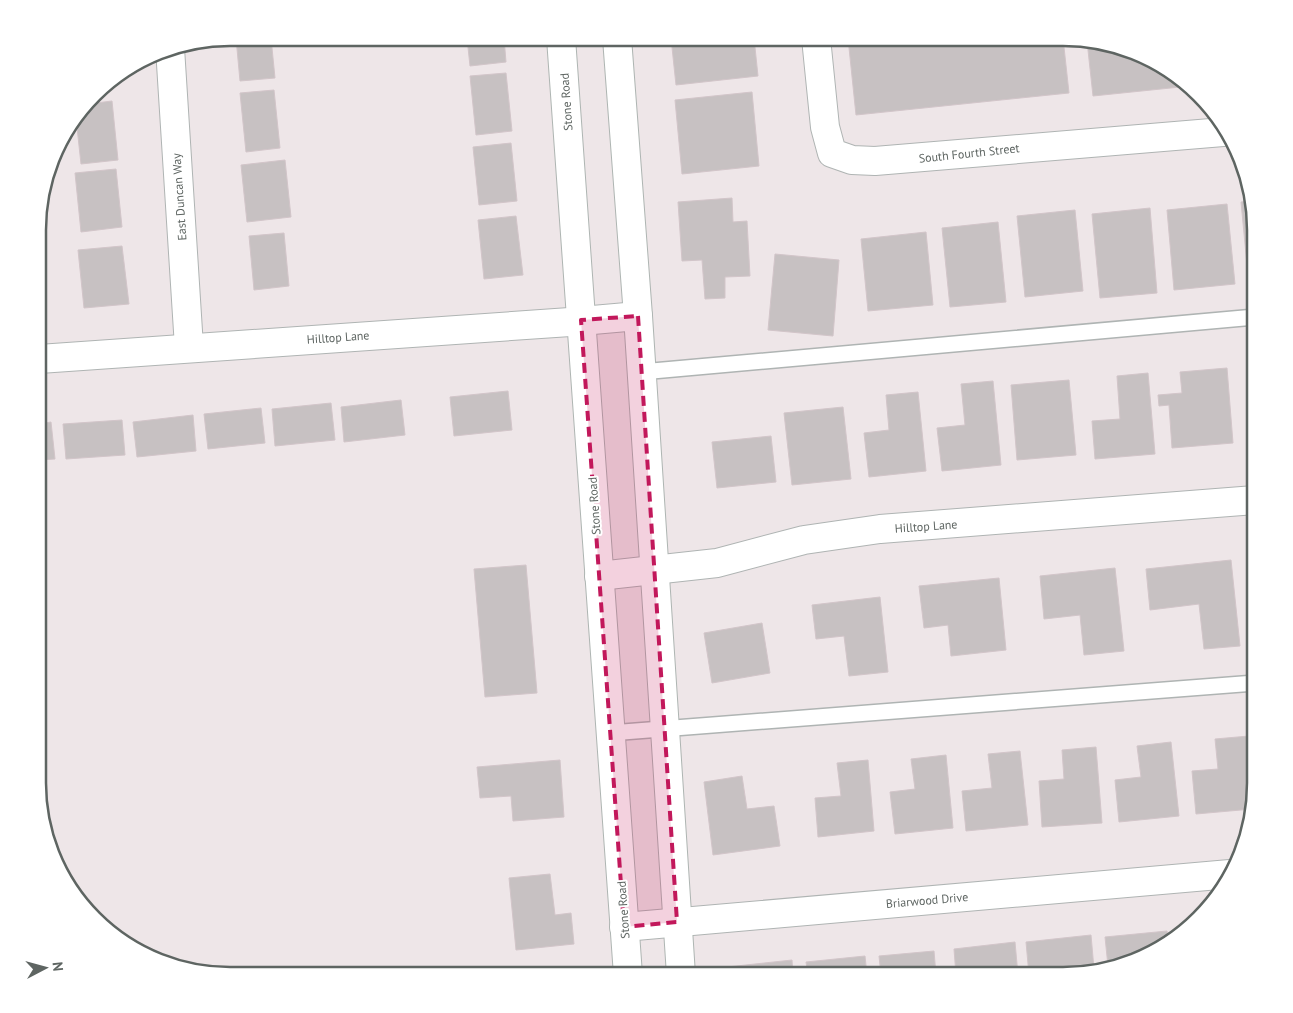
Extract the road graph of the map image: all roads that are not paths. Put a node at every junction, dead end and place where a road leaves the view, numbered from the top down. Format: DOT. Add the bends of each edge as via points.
graph roads {
  1 [pos="562,46"];
  2 [pos="618,46"];
  3 [pos="817,46"];
  4 [pos="171,56"];
  5 [pos="1219,132"];
  6 [pos="638,316"];
  7 [pos="1247,318"];
  8 [pos="581,320"];
  9 [pos="189,347"];
  10 [pos="46,358"];
  11 [pos="641,372"];
  12 [pos="1247,501"];
  13 [pos="654,571"];
  14 [pos="599,576"];
  15 [pos="1247,683"];
  16 [pos="664,728"];
  17 [pos="610,733"];
  18 [pos="1222,875"];
  19 [pos="677,922"];
  20 [pos="624,927"];
  21 [pos="627,967"];
  22 [pos="680,967"];
  1 -- 8 [label="street, Stone Road"];
  2 -- 6 [label="street"];
  3 -- 5 [label="street, South Fourth Street" via="825,127 832,153 852,160 913,159"];
  4 -- 9 [label="street, East Duncan Way"];
  6 -- 8 [label="street, Hilltop Lane"];
  6 -- 11 [label="street"];
  7 -- 11 [label="lane"];
  8 -- 9 [label="street, Hilltop Lane"];
  8 -- 14 [label="street, Stone Road"];
  9 -- 10 [label="street, Hilltop Lane"];
  11 -- 13 [label="street"];
  12 -- 13 [label="street, Hilltop Lane" via="880,529 804,540 717,562"];
  13 -- 14 [label="street, Hilltop Lane"];
  13 -- 16 [label="street"];
  14 -- 17 [label="street, Stone Road"];
  15 -- 16 [label="lane"];
  16 -- 17 [label="lane"];
  16 -- 19 [label="street"];
  17 -- 20 [label="street, Stone Road"];
  18 -- 19 [label="street, Briarwood Drive"];
  19 -- 20 [label="street, Briarwood Drive"];
  19 -- 22 [label="street"];
  20 -- 21 [label="street, Stone Road"];
}
